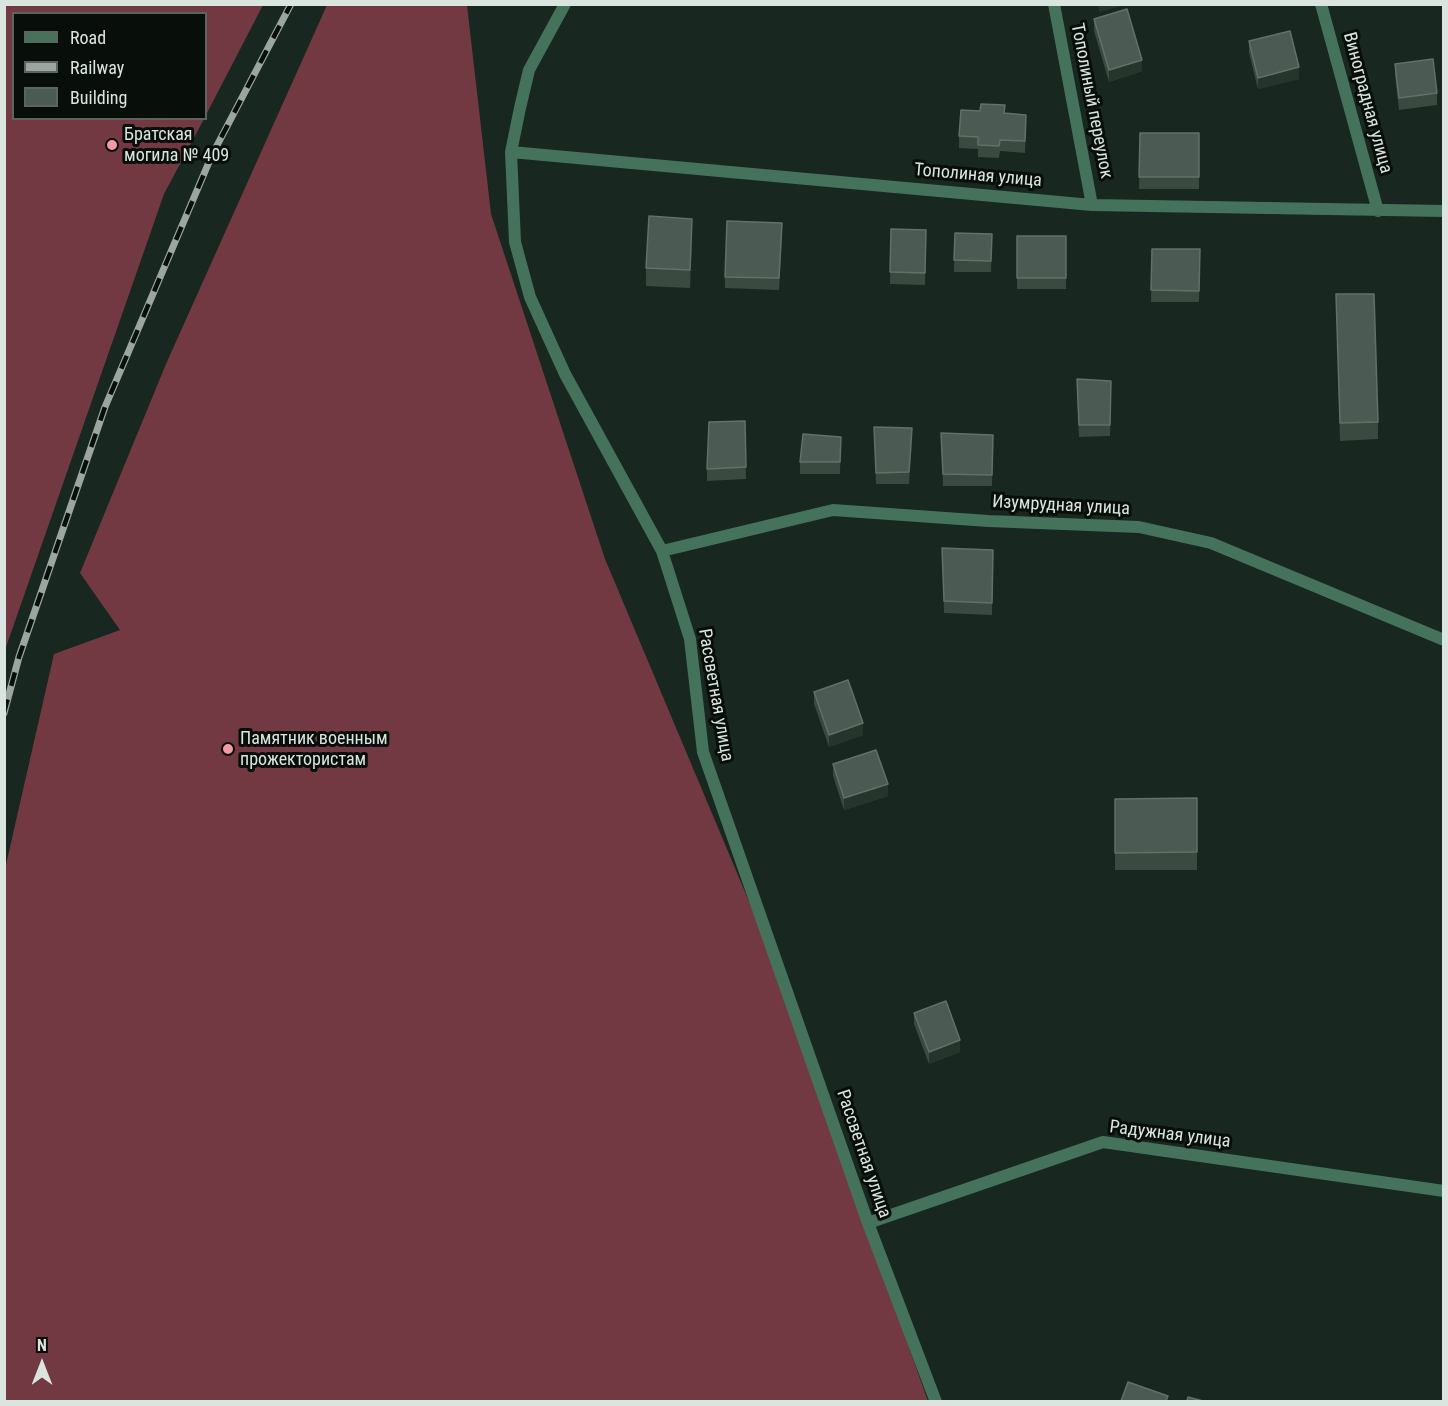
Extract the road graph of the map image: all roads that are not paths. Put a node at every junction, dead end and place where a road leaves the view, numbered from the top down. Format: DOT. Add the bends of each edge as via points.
graph roads {
  1 [pos="565,4"];
  2 [pos="1054,4"];
  3 [pos="1321,4"];
  4 [pos="511,152"];
  5 [pos="1092,205"];
  6 [pos="1378,211"];
  7 [pos="1443,211"];
  8 [pos="662,550"];
  9 [pos="1443,639"];
  10 [pos="1443,1191"];
  11 [pos="868,1223"];
  12 [pos="936,1401"];
  1 -- 4 [label="street, Рассветная улица" via="530,70"];
  2 -- 5 [label="street, Тополиный переулок"];
  3 -- 6 [label="street, Виноградная улица"];
  4 -- 5 [label="street, Тополиная улица"];
  4 -- 8 [label="street, Рассветная улица" via="515,242 530,297 566,374"];
  5 -- 6 [label="street, Тополиная улица"];
  6 -- 7 [label="street, Тополиная улица"];
  8 -- 9 [label="street, Изумрудная улица" via="833,510 1139,528 1211,543"];
  8 -- 11 [label="street, Рассветная улица" via="690,639 703,752"];
  10 -- 11 [label="street, Радужная улица" via="1102,1142"];
  11 -- 12 [label="street, Рассветная улица"];
}
